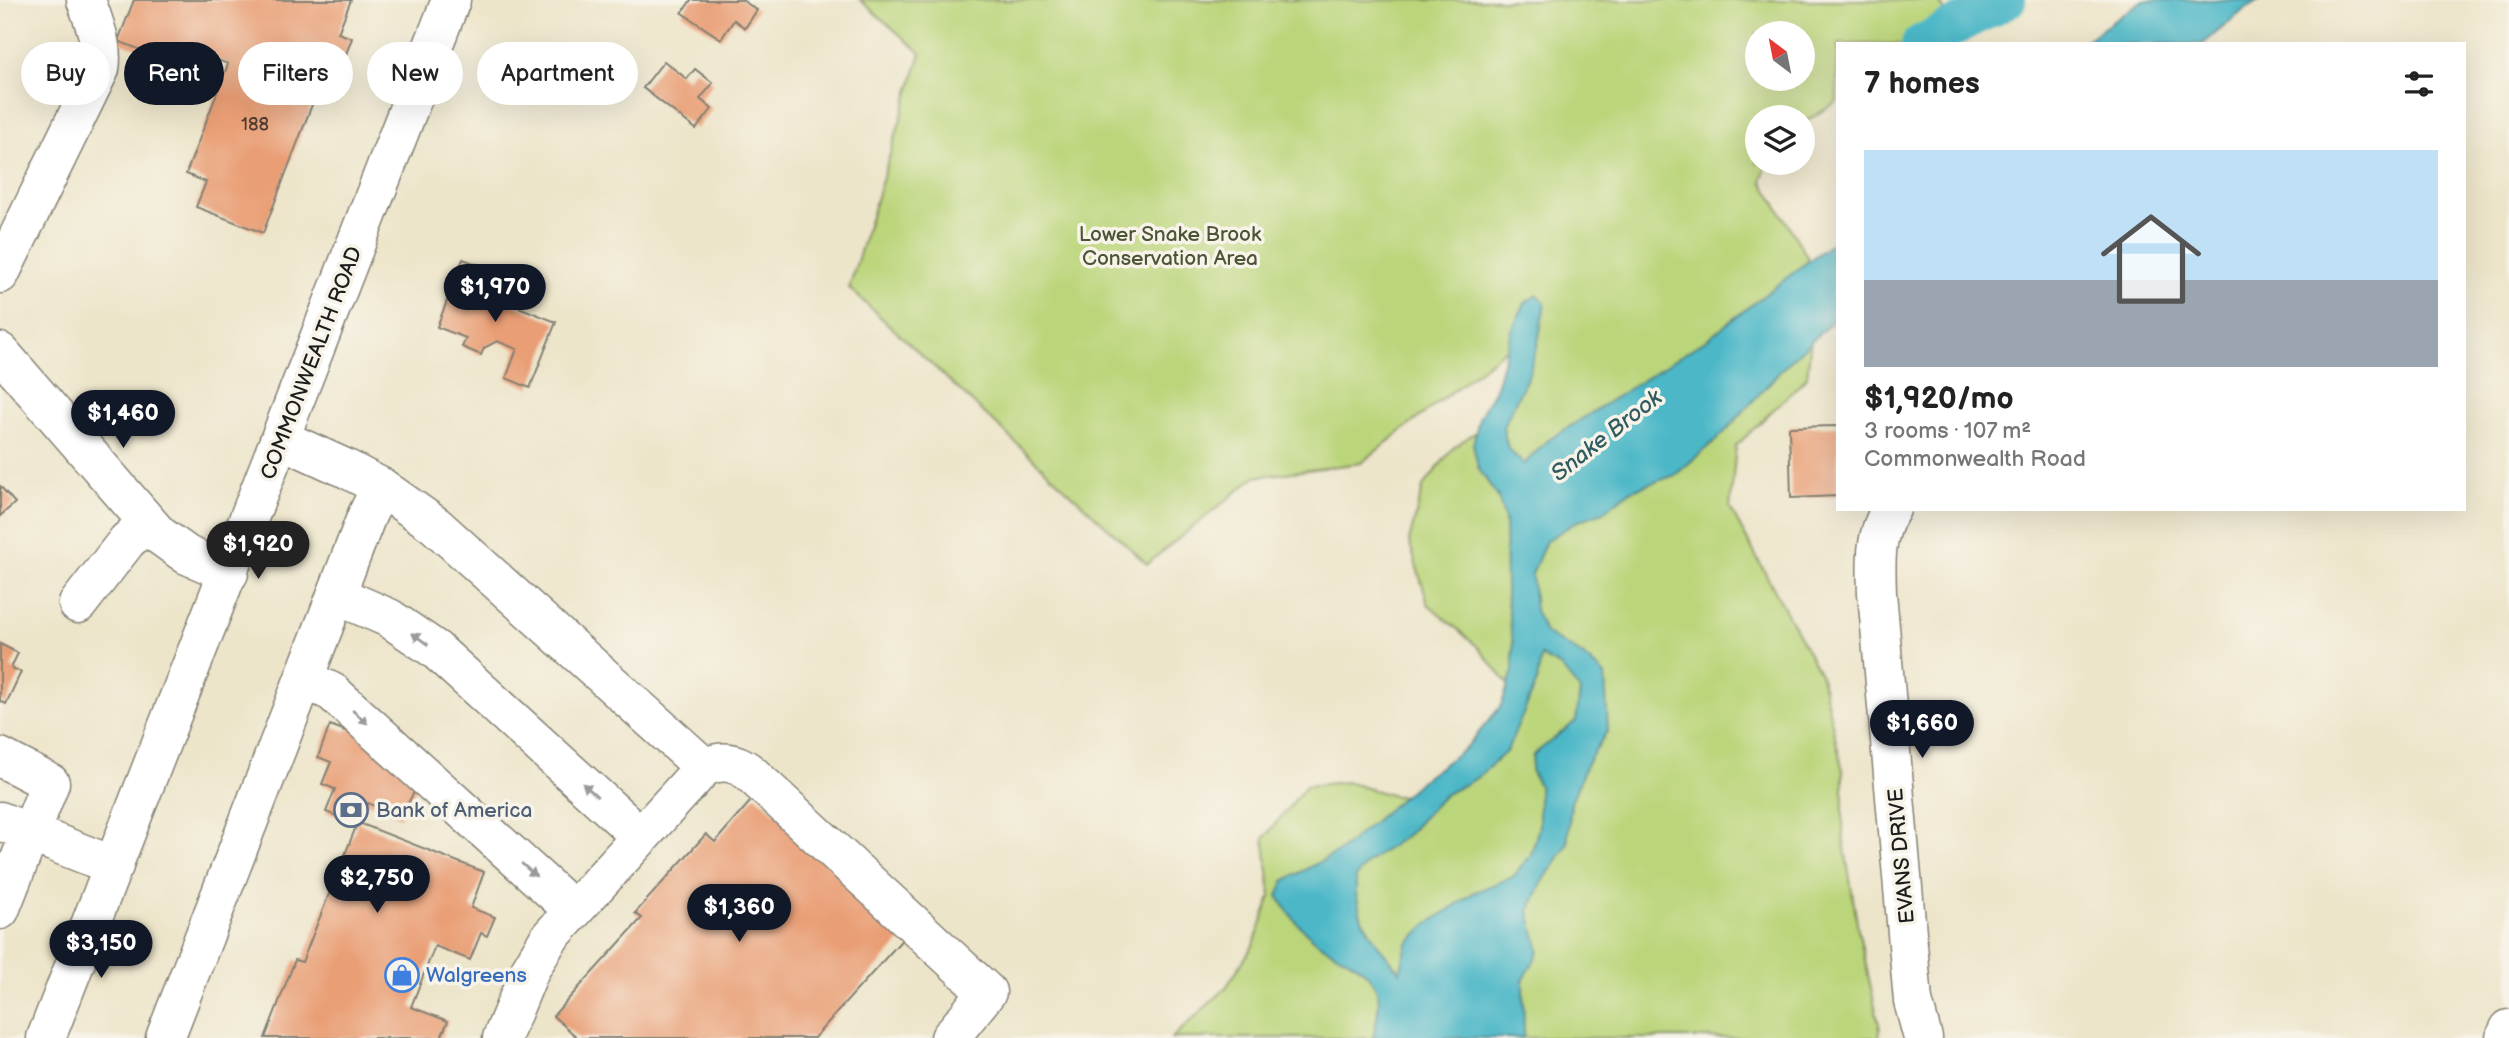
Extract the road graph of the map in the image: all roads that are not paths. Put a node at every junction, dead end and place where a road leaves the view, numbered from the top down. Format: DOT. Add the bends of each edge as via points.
graph roads {
  1 [pos="86,0"];
  2 [pos="451,0"];
  3 [pos="0,274"];
  4 [pos="0,352"];
  5 [pos="281,439"];
  6 [pos="381,487"];
  7 [pos="1890,511"];
  8 [pos="147,523"];
  9 [pos="229,573"];
  10 [pos="336,595"];
  11 [pos="78,604"];
  12 [pos="304,679"];
  13 [pos="0,757"];
  14 [pos="704,767"];
  15 [pos="15,827"];
  16 [pos="640,836"];
  17 [pos="114,866"];
  18 [pos="0,910"];
  19 [pos="573,910"];
  20 [pos="2509,1029"];
  21 [pos="46,1038"];
  22 [pos="165,1038"];
  23 [pos="502,1038"];
  24 [pos="950,1038"];
  25 [pos="1923,1038"];
  26 [pos="2505,1038"];
  1 -- 3 [label="main road" via="100,43 100,69"];
  2 -- 5 [label="main road, COMMONWEALTH ROAD"];
  4 -- 8 [label="main road"];
  5 -- 6 [label="main road"];
  5 -- 9 [label="main road, COMMONWEALTH ROAD"];
  6 -- 10 [label="main road"];
  6 -- 14 [label="main road" via="435,525"];
  7 -- 25 [label="main road, EVANS DRIVE" via="1875,551 1877,593 1913,1000"];
  8 -- 9 [label="main road" via="171,545"];
  8 -- 11 [label="main road" via="127,541"];
  9 -- 17 [label="main road, COMMONWEALTH ROAD"];
  10 -- 12 [label="main road"];
  16 -- 10 [label="main road, one-way" via="436,650 389,618"];
  12 -- 19 [label="main road, one-way" via="332,692"];
  12 -- 22 [label="main road"];
  13 -- 15 [label="main road" via="50,783"];
  14 -- 16 [label="main road"];
  14 -- 24 [label="main road" via="727,762 749,772 987,992"];
  15 -- 17 [label="main road"];
  15 -- 18 [label="main road"];
  16 -- 19 [label="main road"];
  17 -- 21 [label="main road, COMMONWEALTH ROAD"];
  19 -- 23 [label="main road" via="538,954"];
  20 -- 26 [label="main road"];
}
